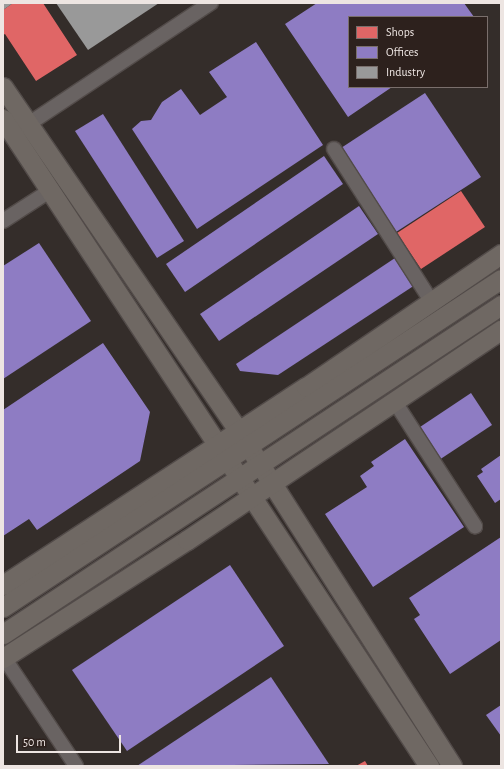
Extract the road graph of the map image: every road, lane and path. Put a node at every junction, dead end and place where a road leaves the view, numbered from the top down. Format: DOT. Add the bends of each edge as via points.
graph roads {
  1 [pos="211,3"];
  2 [pos="3,87"];
  3 [pos="15,126"];
  4 [pos="334,150"];
  5 [pos="51,190"];
  6 [pos="3,222"];
  7 [pos="501,254"];
  8 [pos="501,279"];
  9 [pos="432,302"];
  10 [pos="501,305"];
  11 [pos="501,330"];
  12 [pos="395,402"];
  13 [pos="242,438"];
  14 [pos="222,451"];
  15 [pos="260,465"];
  16 [pos="239,479"];
  17 [pos="272,483"];
  18 [pos="251,498"];
  19 [pos="475,526"];
  20 [pos="3,585"];
  21 [pos="3,607"];
  22 [pos="3,634"];
  23 [pos="3,657"];
  24 [pos="76,766"];
  25 [pos="428,766"];
  26 [pos="452,766"];
  1 -- 3 [label="street"];
  2 -- 3 [label="main road"];
  3 -- 5 [label="main road"];
  3 -- 13 [label="main road"];
  4 -- 9 [label="street"];
  5 -- 6 [label="street"];
  5 -- 14 [label="main road"];
  7 -- 9 [label="main road"];
  8 -- 13 [label="main road"];
  9 -- 13 [label="main road"];
  10 -- 15 [label="main road"];
  11 -- 12 [label="main road"];
  12 -- 17 [label="main road"];
  12 -- 19 [label="street"];
  13 -- 14 [label="main road"];
  13 -- 15 [label="main road"];
  14 -- 16 [label="main road"];
  14 -- 20 [label="main road"];
  14 -- 21 [label="main road"];
  15 -- 16 [label="main road"];
  15 -- 17 [label="main road"];
  16 -- 18 [label="main road"];
  16 -- 22 [label="main road"];
  17 -- 18 [label="main road"];
  17 -- 26 [label="main road"];
  18 -- 23 [label="main road"];
  18 -- 25 [label="main road"];
  23 -- 24 [label="street"];
}
